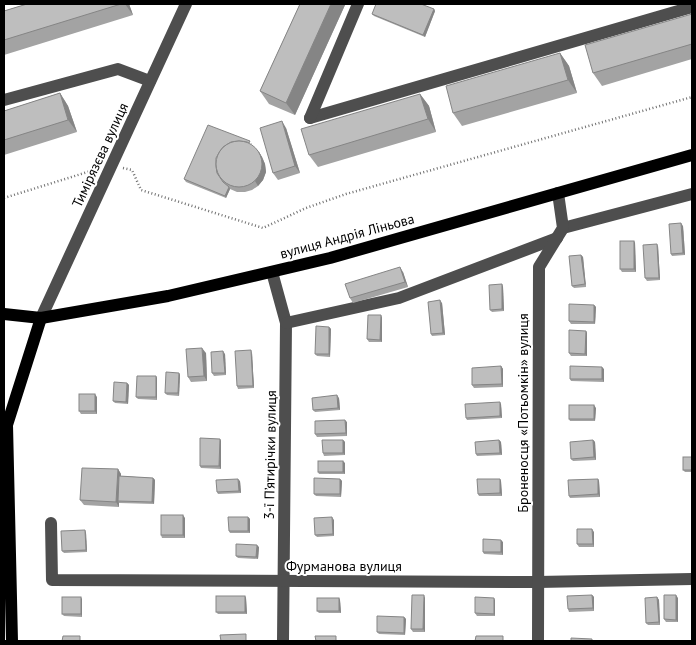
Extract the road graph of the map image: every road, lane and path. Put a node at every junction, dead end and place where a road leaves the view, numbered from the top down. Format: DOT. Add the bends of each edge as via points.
graph roads {
  1 [pos="186,4"];
  2 [pos="358,4"];
  3 [pos="692,7"];
  4 [pos="150,81"];
  5 [pos="692,97"];
  6 [pos="4,100"];
  7 [pos="692,155"];
  8 [pos="111,165"];
  9 [pos="558,193"];
  10 [pos="692,194"];
  11 [pos="4,198"];
  12 [pos="560,233"];
  13 [pos="272,272"];
  14 [pos="4,314"];
  15 [pos="41,318"];
  16 [pos="286,323"];
  17 [pos="51,523"];
  18 [pos="692,579"];
  19 [pos="283,581"];
  20 [pos="538,582"];
  21 [pos="6,593"];
  22 [pos="12,641"];
  23 [pos="283,641"];
  24 [pos="538,641"];
  1 -- 4 [label="street, Тимірязєва вулиця"];
  2 -- 3 [label="street" via="310,118"];
  4 -- 6 [label="street" via="118,69"];
  4 -- 8 [label="street, Тимірязєва вулиця"];
  5 -- 8 [label="path" via="346,194 263,228 141,190 132,170"];
  7 -- 9 [label="main road, вулиця Андрія Ліньова"];
  8 -- 11 [label="path"];
  8 -- 15 [label="street, Тимірязєва вулиця"];
  9 -- 12 [label="street"];
  9 -- 13 [label="main road, вулиця Андрія Ліньова"];
  10 -- 12 [label="street"];
  12 -- 16 [label="street" via="399,298"];
  12 -- 20 [label="street, Броненосця «Потьомкін» вулиця" via="539,266"];
  13 -- 15 [label="main road, вулиця Андрія Ліньова" via="168,296"];
  13 -- 16 [label="street, 3-ї П’ятирічки вулиця"];
  14 -- 15 [label="main road, вулиця Андрія Ліньова"];
  15 -- 21 [label="main road" via="7,425"];
  16 -- 19 [label="street, 3-ї П’ятирічки вулиця"];
  17 -- 19 [label="street, Фурманова вулиця" via="52,580"];
  18 -- 20 [label="street, Фурманова вулиця"];
  19 -- 20 [label="street, Фурманова вулиця"];
  19 -- 23 [label="street, 3-ї П’ятирічки вулиця"];
  20 -- 24 [label="street, Броненосця «Потьомкін» вулиця"];
  21 -- 22 [label="main road"];
}
